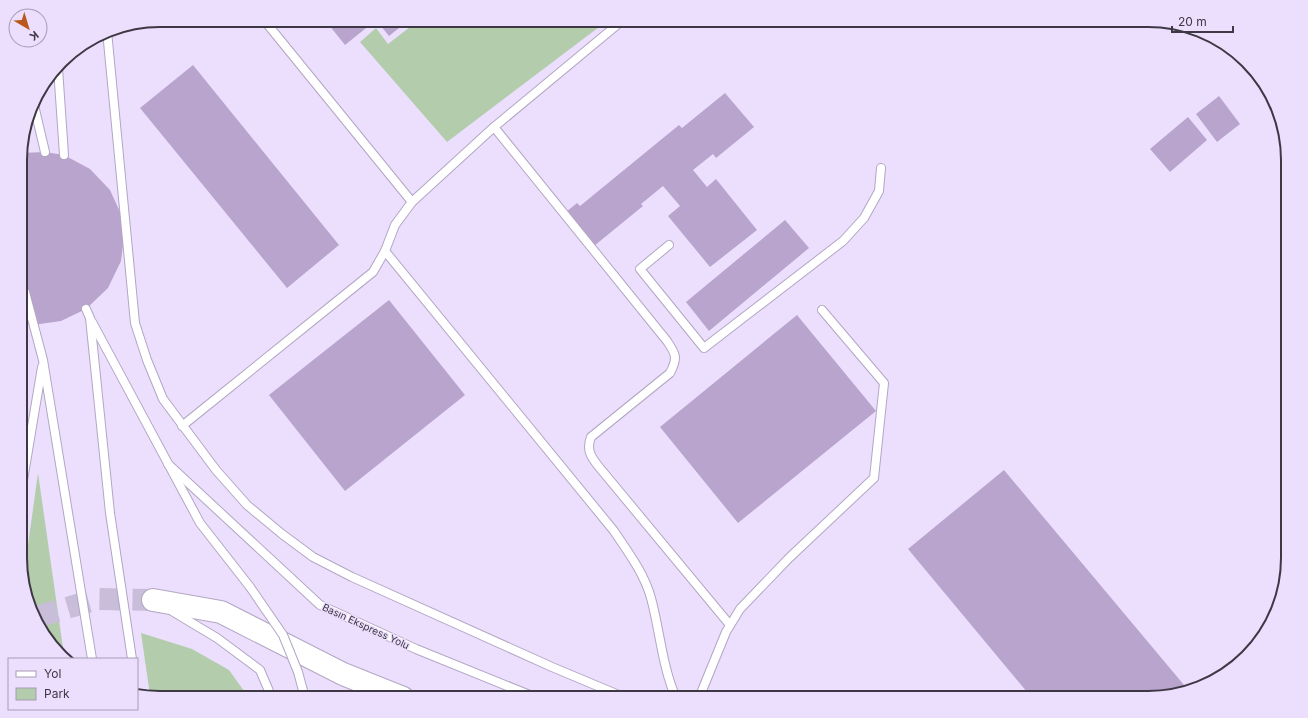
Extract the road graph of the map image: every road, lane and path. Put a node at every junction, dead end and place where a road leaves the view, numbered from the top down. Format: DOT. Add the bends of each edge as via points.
graph roads {
  1 [pos="270,27"];
  2 [pos="615,27"];
  3 [pos="108,38"];
  4 [pos="58,74"];
  5 [pos="36,111"];
  6 [pos="494,127"];
  7 [pos="45,152"];
  8 [pos="64,156"];
  9 [pos="880,168"];
  10 [pos="412,202"];
  11 [pos="669,245"];
  12 [pos="385,251"];
  13 [pos="27,300"];
  14 [pos="86,309"];
  15 [pos="822,310"];
  16 [pos="90,318"];
  17 [pos="43,360"];
  18 [pos="182,426"];
  19 [pos="27,456"];
  20 [pos="168,464"];
  21 [pos="153,600"];
  22 [pos="730,625"];
  23 [pos="92,658"];
  24 [pos="132,658"];
  25 [pos="269,691"];
  26 [pos="303,691"];
  27 [pos="386,691"];
  28 [pos="520,691"];
  29 [pos="609,691"];
  30 [pos="673,691"];
  31 [pos="702,691"];
  1 -- 10 [label="lane"];
  2 -- 6 [label="lane"];
  3 -- 18 [label="lane" via="135,323 163,399"];
  4 -- 8 [label="lane"];
  5 -- 7 [label="lane"];
  6 -- 10 [label="lane"];
  6 -- 22 [label="lane" via="675,352 676,362 670,373 591,437 588,445 590,456"];
  9 -- 11 [label="lane" via="879,191 864,218 843,241 704,348 640,269"];
  10 -- 12 [label="lane" via="395,225"];
  12 -- 18 [label="lane" via="373,272"];
  12 -- 30 [label="lane" via="614,531 634,560 650,596 668,680"];
  13 -- 17 [label="lane"];
  14 -- 16 [label="lane"];
  15 -- 22 [label="lane" via="884,383 874,478 789,558 740,609"];
  16 -- 20 [label="lane"];
  16 -- 24 [label="lane" via="110,513"];
  17 -- 19 [label="lane"];
  17 -- 23 [label="lane"];
  18 -- 29 [label="lane" via="216,470 247,504 313,557 380,590"];
  20 -- 26 [label="lane, bridge" via="200,523 250,587 283,636"];
  20 -- 28 [label="lane, Basın Ekspress Yolu" via="320,605 416,649"];
  21 -- 25 [label="lane" via="218,638 260,670"];
  21 -- 27 [label="main road" via="221,612 343,674"];
  22 -- 31 [label="lane"];
}
